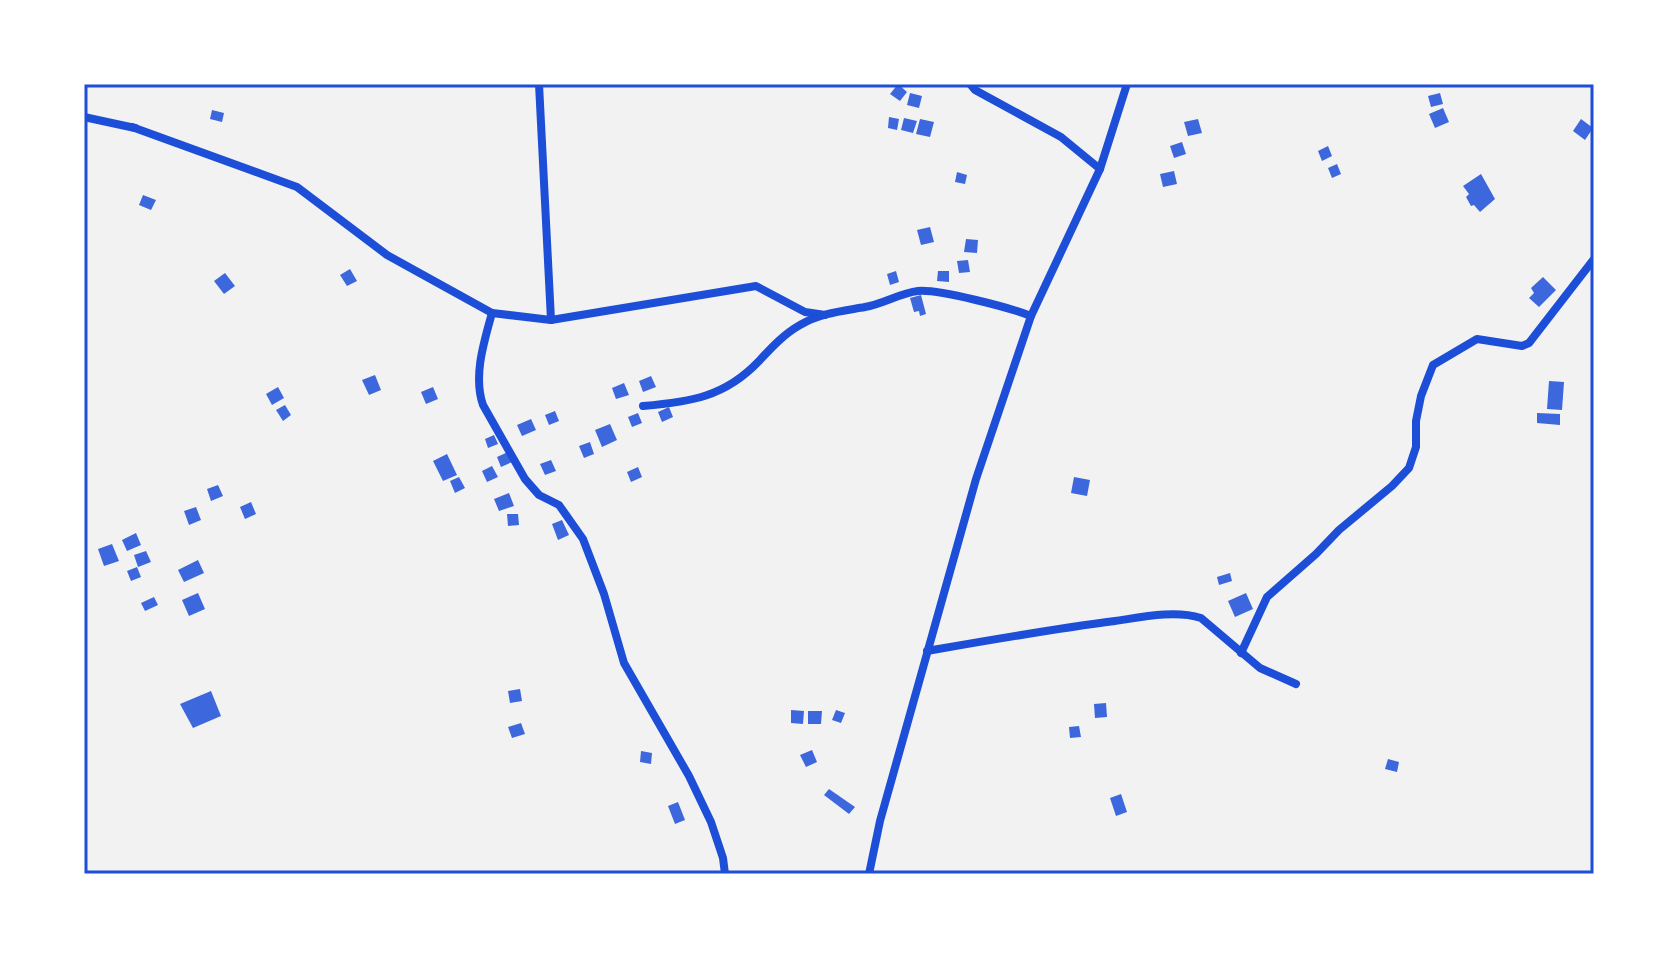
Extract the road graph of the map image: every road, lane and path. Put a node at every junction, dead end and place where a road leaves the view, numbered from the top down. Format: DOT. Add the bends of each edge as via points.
graph roads {
  1 [pos="539,84"];
  2 [pos="970,84"];
  3 [pos="1127,84"];
  4 [pos="84,117"];
  5 [pos="132,127"];
  6 [pos="202,146"];
  7 [pos="1100,169"];
  8 [pos="1594,259"];
  9 [pos="492,313"];
  10 [pos="825,315"];
  11 [pos="1031,316"];
  12 [pos="551,320"];
  13 [pos="643,406"];
  14 [pos="927,651"];
  15 [pos="1241,653"];
  16 [pos="1296,684"];
  17 [pos="725,874"];
  18 [pos="869,874"];
  1 -- 12 [label="street"];
  2 -- 7 [label="street" via="1061,137"];
  3 -- 7 [label="street"];
  4 -- 5 [label="street"];
  5 -- 6 [label="street"];
  5 -- 9 [label="street" via="297,187 387,255"];
  7 -- 11 [label="street"];
  8 -- 15 [label="street" via="1529,343 1477,339 1433,365 1421,396 1409,468 1267,597"];
  9 -- 12 [label="street"];
  9 -- 17 [label="street" via="479,374 483,405 525,479 539,495 559,505 583,539 624,663 689,776 711,822"];
  10 -- 11 [label="street" via="931,291"];
  10 -- 12 [label="street" via="805,312 756,286"];
  10 -- 13 [label="street" via="773,344 725,390 682,403"];
  11 -- 14 [label="street" via="976,479"];
  14 -- 15 [label="street" via="1048,629 1189,614"];
  14 -- 18 [label="street"];
  15 -- 16 [label="street"];
}
